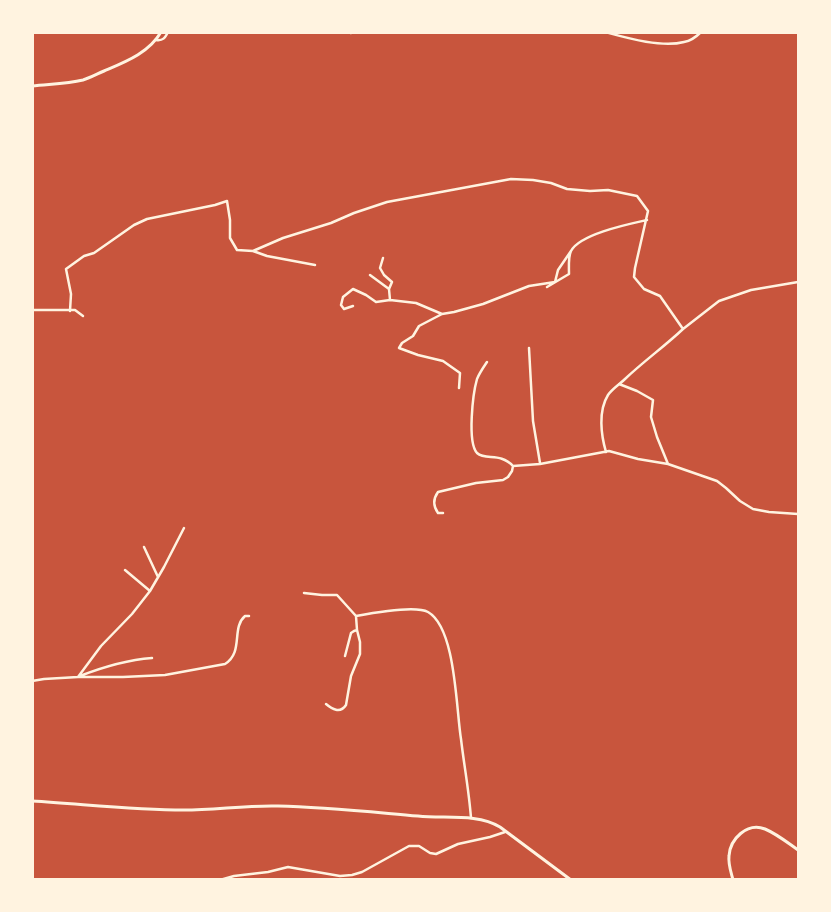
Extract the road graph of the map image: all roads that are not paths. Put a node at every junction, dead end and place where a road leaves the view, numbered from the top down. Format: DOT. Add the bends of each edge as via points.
graph roads {
  1 [pos="161,32"];
  2 [pos="168,32"];
  3 [pos="346,32"];
  4 [pos="605,32"];
  5 [pos="701,32"];
  6 [pos="351,33"];
  7 [pos="156,40"];
  8 [pos="32,86"];
  9 [pos="647,220"];
  10 [pos="253,251"];
  11 [pos="571,251"];
  12 [pos="383,258"];
  13 [pos="315,265"];
  14 [pos="370,275"];
  15 [pos="555,282"];
  16 [pos="798,282"];
  17 [pos="548,287"];
  18 [pos="389,290"];
  19 [pos="390,300"];
  20 [pos="353,306"];
  21 [pos="32,310"];
  22 [pos="70,311"];
  23 [pos="442,314"];
  24 [pos="83,316"];
  25 [pos="683,329"];
  26 [pos="529,348"];
  27 [pos="487,362"];
  28 [pos="619,384"];
  29 [pos="460,388"];
  30 [pos="606,452"];
  31 [pos="540,464"];
  32 [pos="668,464"];
  33 [pos="513,466"];
  34 [pos="443,513"];
  35 [pos="798,514"];
  36 [pos="184,528"];
  37 [pos="144,547"];
  38 [pos="125,570"];
  39 [pos="158,577"];
  40 [pos="150,591"];
  41 [pos="304,593"];
  42 [pos="249,616"];
  43 [pos="356,616"];
  44 [pos="357,630"];
  45 [pos="344,656"];
  46 [pos="152,658"];
  47 [pos="78,677"];
  48 [pos="32,681"];
  49 [pos="326,704"];
  50 [pos="32,802"];
  51 [pos="471,818"];
  52 [pos="506,831"];
  53 [pos="798,850"];
  54 [pos="220,880"];
  55 [pos="570,880"];
  56 [pos="733,880"];
  1 -- 7 [label="street"];
  2 -- 7 [label="street" via="164,39"];
  3 -- 6 [label="street"];
  4 -- 5 [label="street" via="644,41 675,43 688,41"];
  7 -- 8 [label="street" via="132,59 84,80"];
  9 -- 10 [label="street" via="648,211 637,196 511,179 387,202"];
  9 -- 11 [label="street" via="580,241"];
  9 -- 25 [label="street" via="634,277 644,289 660,296"];
  10 -- 13 [label="street"];
  10 -- 22 [label="street" via="237,250 230,238 227,201 147,219 66,269 71,294"];
  11 -- 15 [label="street" via="558,270"];
  11 -- 15 [label="street" via="569,274"];
  12 -- 18 [label="street" via="380,268 392,282"];
  14 -- 18 [label="street"];
  15 -- 17 [label="street"];
  15 -- 23 [label="street" via="529,286 483,304"];
  16 -- 25 [label="street" via="751,290 719,301"];
  18 -- 19 [label="street"];
  19 -- 20 [label="street" via="376,302 354,289 343,296 341,305 344,309"];
  19 -- 23 [label="street" via="416,303"];
  21 -- 22 [label="street"];
  22 -- 24 [label="street" via="76,310"];
  23 -- 29 [label="street" via="419,326 400,348 443,361 460,373"];
  25 -- 28 [label="street"];
  26 -- 31 [label="street" via="533,421"];
  27 -- 33 [label="street" via="479,375 474,396 473,446 483,456 499,457"];
  28 -- 30 [label="street" via="608,395 604,406 601,427"];
  28 -- 32 [label="street" via="653,400 651,417"];
  30 -- 31 [label="street"];
  30 -- 32 [label="street"];
  31 -- 33 [label="street"];
  32 -- 35 [label="street" via="717,481 753,508"];
  33 -- 34 [label="street" via="503,480 438,492 435,506 438,513"];
  36 -- 39 [label="street"];
  37 -- 39 [label="street"];
  38 -- 40 [label="street"];
  39 -- 40 [label="street"];
  40 -- 47 [label="street"];
  41 -- 43 [label="street" via="337,596"];
  42 -- 47 [label="street" via="241,620 236,650 225,664 171,674"];
  43 -- 44 [label="street"];
  43 -- 51 [label="street" via="420,609 438,621 446,639 452,668"];
  44 -- 45 [label="street" via="352,633"];
  44 -- 49 [label="street" via="360,654 351,676 346,705 338,710"];
  46 -- 47 [label="street" via="116,664"];
  47 -- 48 [label="street"];
  50 -- 51 [label="street" via="178,810 277,806 340,808"];
  51 -- 52 [label="street" via="491,822"];
  52 -- 54 [label="street" via="458,844 436,854 430,854 419,846 409,846 352,876 288,867"];
  52 -- 55 [label="street"];
  53 -- 56 [label="street" via="765,829 745,830 729,852"];
}
